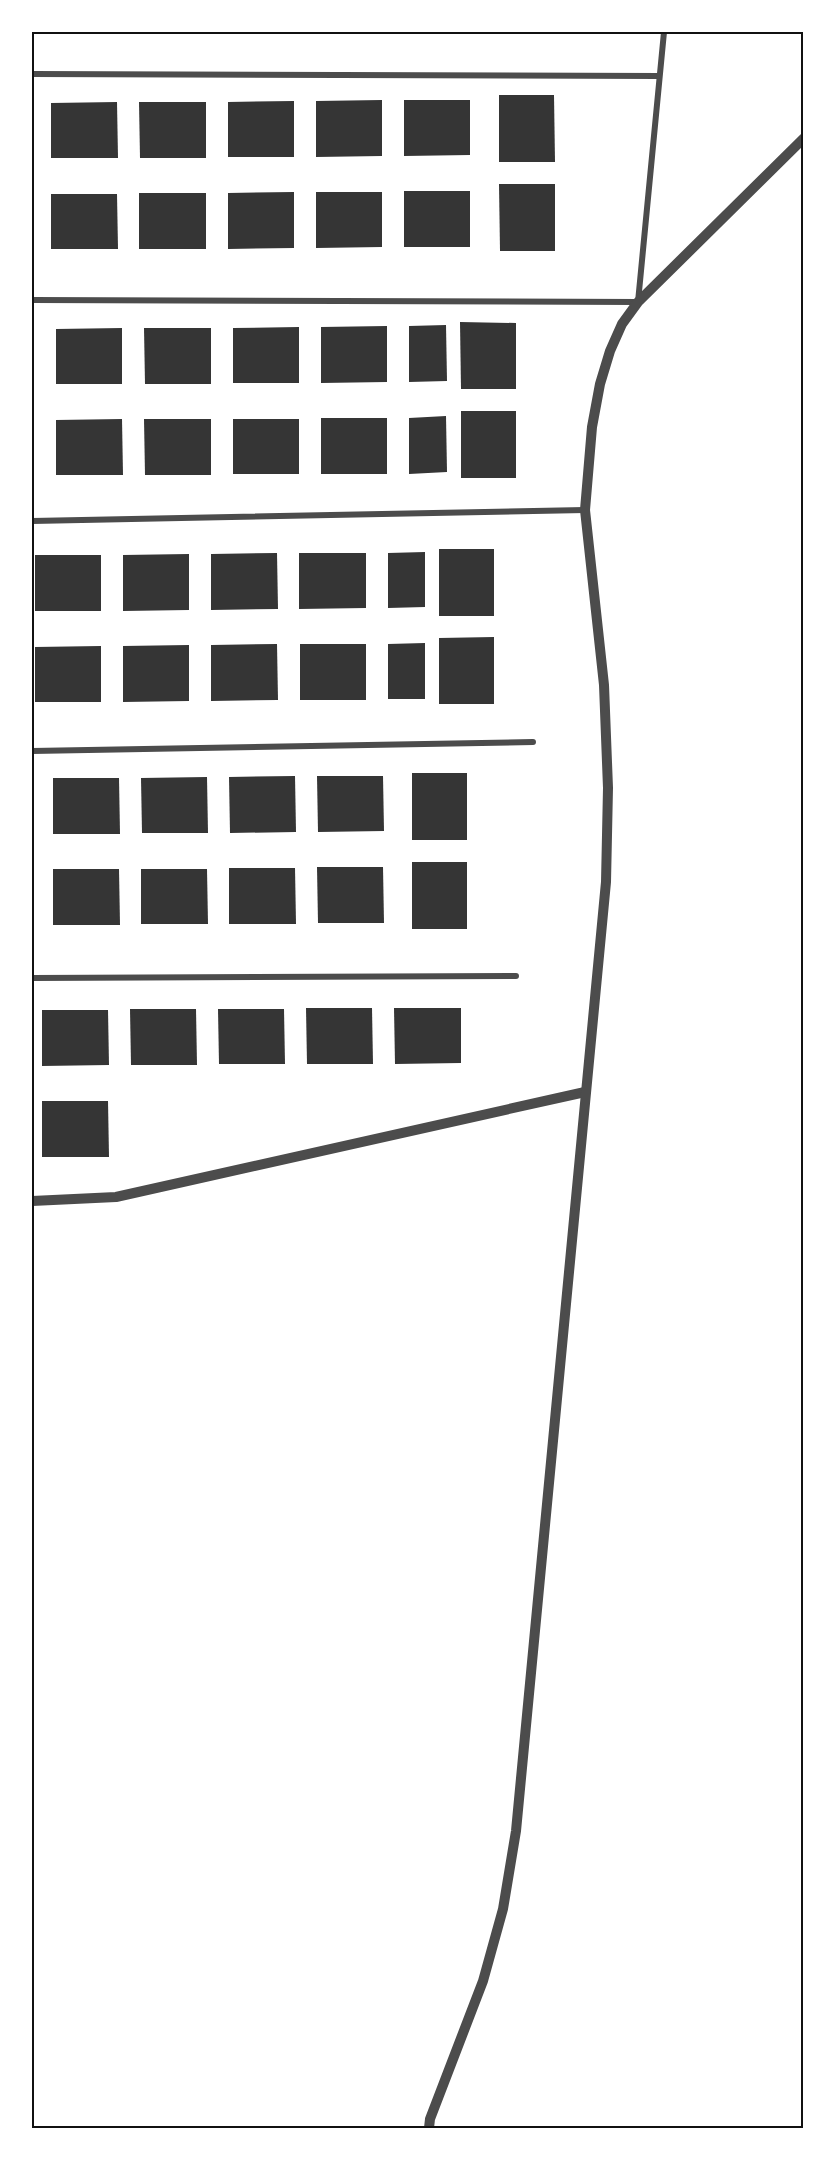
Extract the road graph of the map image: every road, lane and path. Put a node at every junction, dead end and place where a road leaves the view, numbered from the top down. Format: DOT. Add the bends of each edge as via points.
graph roads {
  1 [pos="663,32"];
  2 [pos="32,74"];
  3 [pos="659,76"];
  4 [pos="804,138"];
  5 [pos="32,300"];
  6 [pos="638,302"];
  7 [pos="585,510"];
  8 [pos="32,521"];
  9 [pos="533,742"];
  10 [pos="32,751"];
  11 [pos="516,976"];
  12 [pos="32,978"];
  13 [pos="585,1092"];
  14 [pos="32,1201"];
  15 [pos="429,2128"];
  1 -- 3 [label="street"];
  2 -- 3 [label="street"];
  3 -- 6 [label="street"];
  4 -- 6 [label="street"];
  5 -- 6 [label="street"];
  6 -- 7 [label="street" via="622,324 600,384"];
  7 -- 8 [label="street"];
  7 -- 13 [label="street" via="604,685 608,788 606,882"];
  9 -- 10 [label="street"];
  11 -- 12 [label="street"];
  13 -- 14 [label="street" via="117,1197"];
  13 -- 15 [label="street" via="516,1831 503,1909 483,1981"];
}
